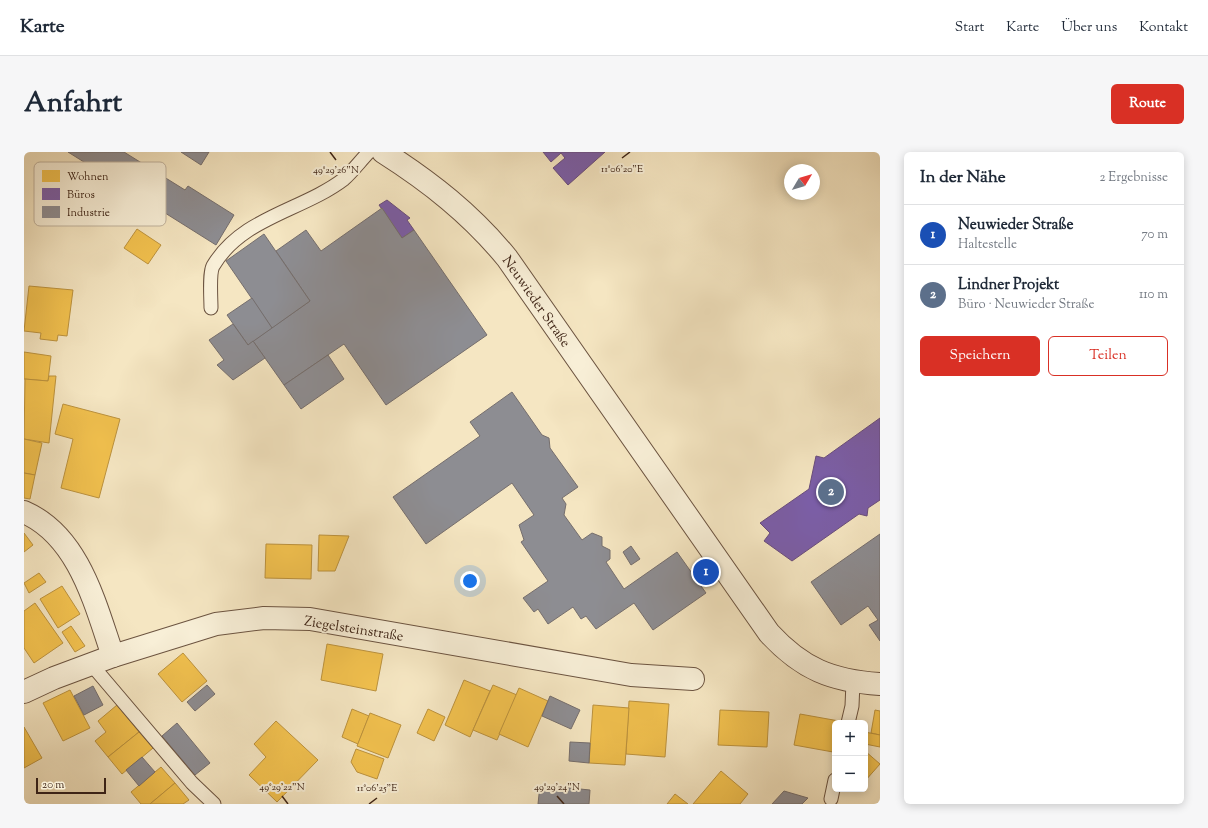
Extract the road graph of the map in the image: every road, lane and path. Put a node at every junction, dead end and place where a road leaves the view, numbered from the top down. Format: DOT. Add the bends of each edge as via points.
graph roads {
  1 [pos="369,152"];
  2 [pos="383,152"];
  3 [pos="211,308"];
  4 [pos="24,512"];
  5 [pos="113,656"];
  6 [pos="91,664"];
  7 [pos="693,679"];
  8 [pos="854,682"];
  9 [pos="880,684"];
  10 [pos="24,692"];
  11 [pos="849,720"];
  12 [pos="832,792"];
  13 [pos="831,799"];
  14 [pos="214,804"];
  1 -- 3 [label="lane" via="344,178 303,203 270,217 236,239 212,267"];
  2 -- 8 [label="street, Neuwieder Straße" via="449,198 490,237 507,258 769,633 786,651 816,671"];
  4 -- 5 [label="street" via="54,534 72,556 87,582"];
  5 -- 6 [label="street, Ziegelsteinstraße"];
  5 -- 7 [label="street, Ziegelsteinstraße" via="216,624 264,618 303,619 631,675"];
  6 -- 10 [label="street, Ziegelsteinstraße"];
  6 -- 14 [label="lane" via="192,783"];
  8 -- 9 [label="street"];
  8 -- 11 [label="lane"];
  12 -- 13 [label="lane"];
}
